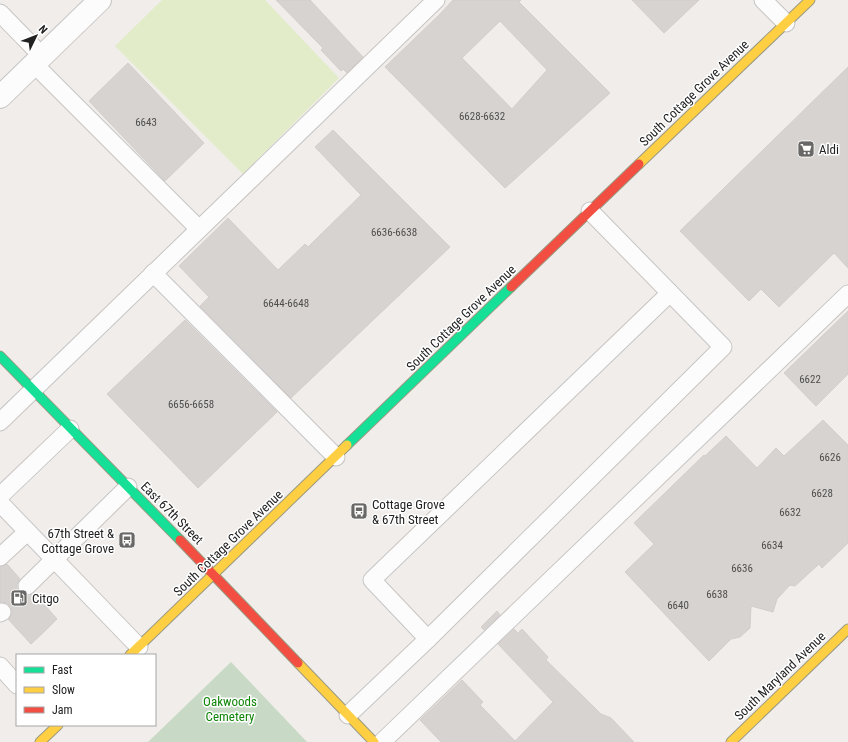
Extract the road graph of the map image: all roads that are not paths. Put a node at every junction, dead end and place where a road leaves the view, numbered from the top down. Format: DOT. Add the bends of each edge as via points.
graph roads {
  1 [pos="100,0"];
  2 [pos="436,0"];
  3 [pos="763,0"];
  4 [pos="810,0"];
  5 [pos="0,13"];
  6 [pos="786,23"];
  7 [pos="38,60"];
  8 [pos="0,97"];
  9 [pos="590,211"];
  10 [pos="199,229"];
  11 [pos="153,273"];
  12 [pos="670,293"];
  13 [pos="848,294"];
  14 [pos="0,356"];
  15 [pos="33,390"];
  16 [pos="0,422"];
  17 [pos="70,429"];
  18 [pos="336,457"];
  19 [pos="128,487"];
  20 [pos="0,496"];
  21 [pos="0,503"];
  22 [pos="28,532"];
  23 [pos="0,558"];
  24 [pos="54,560"];
  25 [pos="214,575"];
  26 [pos="27,586"];
  27 [pos="848,629"];
  28 [pos="428,639"];
  29 [pos="135,651"];
  30 [pos="0,666"];
  31 [pos="16,683"];
  32 [pos="348,715"];
  33 [pos="56,726"];
  34 [pos="40,742"];
  35 [pos="374,742"];
  36 [pos="382,742"];
  37 [pos="731,742"];
  1 -- 7 [label="street"];
  2 -- 10 [label="lane"];
  3 -- 6 [label="lane"];
  4 -- 6 [label="main road, South Cottage Grove Avenue"];
  5 -- 7 [label="lane"];
  6 -- 9 [label="main road, South Cottage Grove Avenue"];
  7 -- 8 [label="street"];
  7 -- 10 [label="lane"];
  9 -- 12 [label="lane"];
  9 -- 18 [label="main road, South Cottage Grove Avenue"];
  10 -- 11 [label="lane"];
  11 -- 15 [label="lane"];
  11 -- 18 [label="lane"];
  12 -- 28 [label="lane" via="723,347"];
  12 -- 28 [label="lane" via="372,580"];
  13 -- 36 [label="lane"];
  14 -- 15 [label="main road, East 67th Street"];
  15 -- 16 [label="lane"];
  15 -- 17 [label="main road, East 67th Street"];
  17 -- 19 [label="main road, East 67th Street"];
  17 -- 20 [label="lane"];
  18 -- 25 [label="main road, South Cottage Grove Avenue"];
  19 -- 24 [label="lane"];
  19 -- 25 [label="main road, East 67th Street"];
  21 -- 22 [label="lane"];
  22 -- 23 [label="lane"];
  22 -- 24 [label="lane"];
  24 -- 26 [label="lane"];
  24 -- 29 [label="lane"];
  25 -- 29 [label="main road, South Cottage Grove Avenue"];
  25 -- 32 [label="main road, East 67th Street"];
  27 -- 37 [label="main road, South Maryland Avenue"];
  28 -- 32 [label="lane"];
  30 -- 31 [label="lane"];
  32 -- 35 [label="main road, East 67th Street"];
  33 -- 34 [label="main road"];
}
